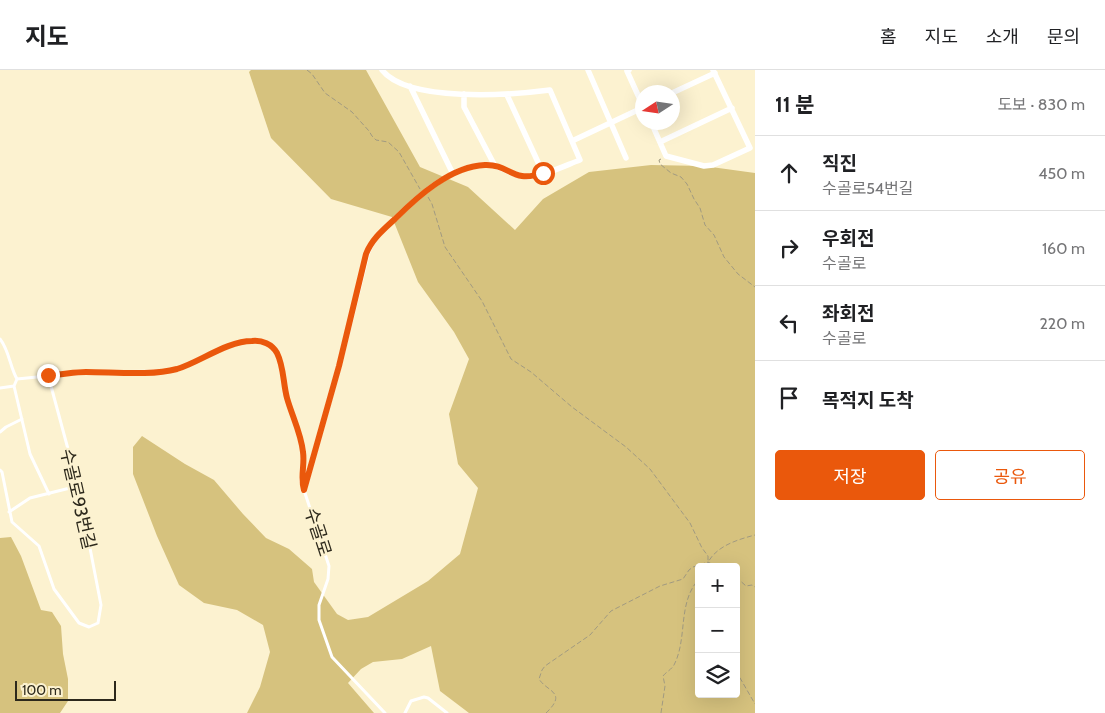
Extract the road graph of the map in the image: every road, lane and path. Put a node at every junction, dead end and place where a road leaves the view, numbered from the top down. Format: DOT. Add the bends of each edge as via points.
graph roads {
  1 [pos="307,70"];
  2 [pos="382,70"];
  3 [pos="588,70"];
  4 [pos="628,71"];
  5 [pos="714,72"];
  6 [pos="410,86"];
  7 [pos="635,88"];
  8 [pos="680,89"];
  9 [pos="464,94"];
  10 [pos="507,95"];
  11 [pos="732,108"];
  12 [pos="635,110"];
  13 [pos="611,122"];
  14 [pos="655,130"];
  15 [pos="572,141"];
  16 [pos="660,142"];
  17 [pos="666,156"];
  18 [pos="626,158"];
  19 [pos="495,166"];
  20 [pos="543,173"];
  21 [pos="453,174"];
  22 [pos="422,193"];
  23 [pos="755,286"];
  24 [pos="0,339"];
  25 [pos="48,375"];
  26 [pos="17,379"];
  27 [pos="14,386"];
  28 [pos="0,388"];
  29 [pos="22,419"];
  30 [pos="0,432"];
  31 [pos="0,470"];
  32 [pos="78,486"];
  33 [pos="304,490"];
  34 [pos="49,494"];
  35 [pos="9,512"];
  36 [pos="755,535"];
  37 [pos="708,562"];
  38 [pos="740,581"];
  39 [pos="695,584"];
  40 [pos="755,587"];
  41 [pos="740,678"];
  42 [pos="755,704"];
  43 [pos="386,713"];
  44 [pos="404,713"];
  45 [pos="447,713"];
  46 [pos="546,713"];
  47 [pos="662,713"];
  1 -- 22 [label="path" via="325,93 352,112 376,140 388,142 399,152"];
  2 -- 6 [label="street" via="400,84"];
  3 -- 13 [label="street"];
  4 -- 7 [label="street"];
  5 -- 8 [label="street"];
  5 -- 11 [label="street"];
  6 -- 9 [label="street"];
  6 -- 21 [label="street"];
  9 -- 10 [label="street"];
  9 -- 19 [label="street" via="464,107"];
  10 -- 15 [label="street" via="550,90"];
  10 -- 20 [label="street"];
  11 -- 16 [label="street"];
  11 -- 17 [label="street" via="750,148 714,165 704,166"];
  12 -- 13 [label="street"];
  13 -- 15 [label="street"];
  13 -- 18 [label="street"];
  14 -- 16 [label="street"];
  15 -- 20 [label="street" via="580,160"];
  16 -- 17 [label="street"];
  17 -- 23 [label="path" via="660,164 687,184 724,257 738,274"];
  19 -- 20 [label="street" via="525,177"];
  19 -- 21 [label="street" via="485,164"];
  21 -- 22 [label="street"];
  22 -- 33 [label="street" via="370,245"];
  22 -- 37 [label="path" via="432,204 445,247 482,301 511,358 650,468 696,532"];
  24 -- 26 [label="lane"];
  25 -- 26 [label="lane, 수골로"];
  25 -- 32 [label="lane, 수골로93번길"];
  25 -- 33 [label="lane, 수골로" via="176,369 242,342 264,342 272,346 280,360 288,400 301,439"];
  26 -- 27 [label="lane"];
  27 -- 28 [label="lane"];
  27 -- 29 [label="lane"];
  29 -- 30 [label="lane"];
  29 -- 34 [label="lane" via="30,454"];
  31 -- 35 [label="lane"];
  32 -- 34 [label="lane"];
  32 -- 35 [label="lane, 수골로93번길" via="101,605 98,623 89,627 79,623 54,589 39,546 12,522"];
  33 -- 43 [label="lane, 수골로" via="329,566 319,605 319,620 332,657"];
  34 -- 35 [label="lane" via="30,498"];
  36 -- 37 [label="path" via="718,548"];
  37 -- 46 [label="path" via="693,567 683,579 660,586 611,611 590,635 546,666 539,679 551,688 555,697"];
  38 -- 40 [label="path" via="746,586"];
  39 -- 47 [label="path" via="685,609 674,664 662,676 665,686"];
  41 -- 42 [label="path"];
  44 -- 45 [label="lane" via="411,701 424,697"];
}
